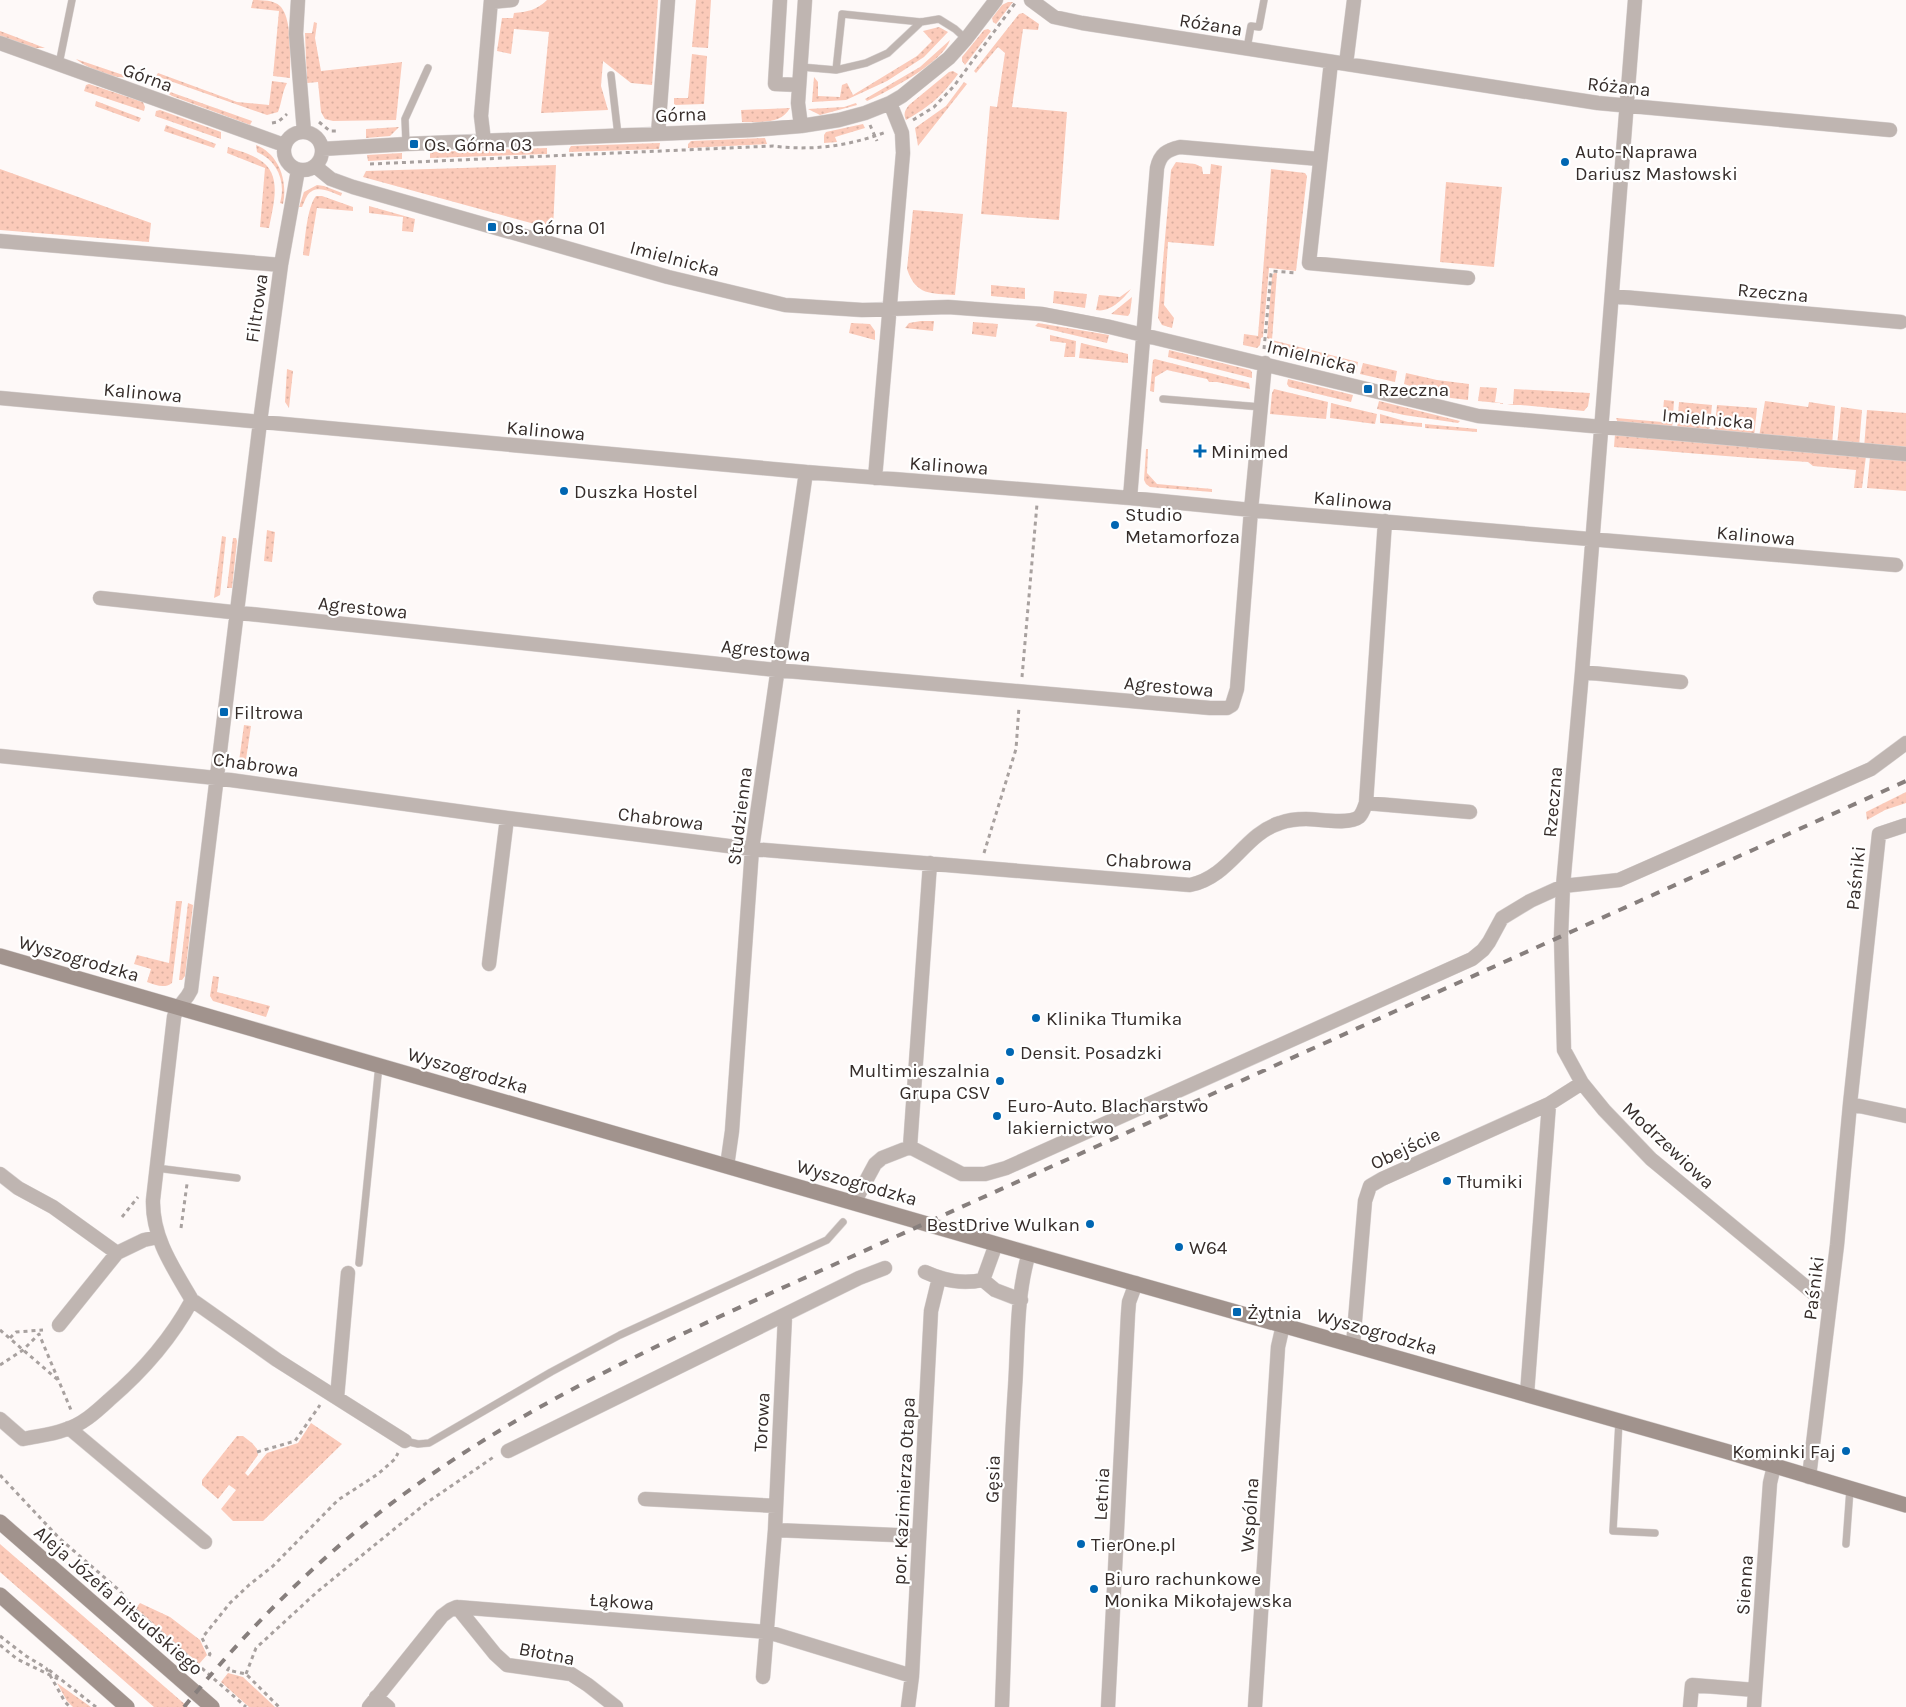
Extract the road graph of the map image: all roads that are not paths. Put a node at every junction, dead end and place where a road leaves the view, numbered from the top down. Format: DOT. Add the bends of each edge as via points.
graph roads {
  1 [pos="72,0"];
  2 [pos="298,0"];
  3 [pos="512,0"];
  4 [pos="668,0"];
  5 [pos="780,0"];
  6 [pos="805,0"];
  7 [pos="996,0"];
  8 [pos="1031,0"];
  9 [pos="1264,0"];
  10 [pos="1354,0"];
  11 [pos="1635,0"];
  12 [pos="491,1"];
  13 [pos="921,22"];
  14 [pos="966,40"];
  15 [pos="0,43"];
  16 [pos="1247,48"];
  17 [pos="1331,62"];
  18 [pos="59,64"];
  19 [pos="1346,64"];
  20 [pos="801,67"];
  21 [pos="428,68"];
  22 [pos="836,70"];
  23 [pos="611,75"];
  24 [pos="799,85"];
  25 [pos="890,103"];
  26 [pos="1627,106"];
  27 [pos="801,126"];
  28 [pos="1890,130"];
  29 [pos="304,132"];
  30 [pos="658,134"];
  31 [pos="618,135"];
  32 [pos="484,141"];
  33 [pos="406,144"];
  34 [pos="284,145"];
  35 [pos="322,149"];
  36 [pos="1319,160"];
  37 [pos="316,166"];
  38 [pos="298,170"];
  39 [pos="0,241"];
  40 [pos="282,265"];
  41 [pos="1468,278"];
  42 [pos="1612,296"];
  43 [pos="890,310"];
  44 [pos="1901,322"];
  45 [pos="1144,335"];
  46 [pos="1265,358"];
  47 [pos="0,398"];
  48 [pos="1163,399"];
  49 [pos="1261,407"];
  50 [pos="260,422"];
  51 [pos="1602,428"];
  52 [pos="1906,454"];
  53 [pos="806,472"];
  54 [pos="875,478"];
  55 [pos="1130,498"];
  56 [pos="1251,510"];
  57 [pos="1385,521"];
  58 [pos="1593,539"];
  59 [pos="1896,565"];
  60 [pos="100,598"];
  61 [pos="236,614"];
  62 [pos="776,670"];
  63 [pos="1582,672"];
  64 [pos="1681,682"];
  65 [pos="1906,743"];
  66 [pos="0,756"];
  67 [pos="216,778"];
  68 [pos="1366,803"];
  69 [pos="1470,812"];
  70 [pos="507,818"];
  71 [pos="1906,825"];
  72 [pos="752,848"];
  73 [pos="930,863"];
  74 [pos="1563,886"];
  75 [pos="1561,936"];
  76 [pos="0,956"];
  77 [pos="490,964"];
  78 [pos="177,1006"];
  79 [pos="379,1065"];
  80 [pos="1582,1083"];
  81 [pos="1549,1104"];
  82 [pos="1850,1104"];
  83 [pos="1906,1116"];
  84 [pos="910,1147"];
  85 [pos="727,1166"];
  86 [pos="156,1168"];
  87 [pos="0,1174"];
  88 [pos="237,1178"];
  89 [pos="854,1203"];
  90 [pos="843,1222"];
  91 [pos="158,1237"];
  92 [pos="996,1244"];
  93 [pos="117,1253"];
  94 [pos="1029,1253"];
  95 [pos="359,1263"];
  96 [pos="885,1268"];
  97 [pos="925,1272"];
  98 [pos="348,1273"];
  99 [pos="939,1278"];
  100 [pos="983,1280"];
  101 [pos="1136,1283"];
  102 [pos="192,1300"];
  103 [pos="1021,1300"];
  104 [pos="1829,1306"];
  105 [pos="786,1316"];
  106 [pos="59,1325"];
  107 [pos="1283,1325"];
  108 [pos="1354,1345"];
  109 [pos="1527,1394"];
  110 [pos="333,1395"];
  111 [pos="0,1419"];
  112 [pos="1619,1420"];
  113 [pos="69,1428"];
  114 [pos="405,1441"];
  115 [pos="508,1451"];
  116 [pos="1774,1466"];
  117 [pos="1810,1477"];
  118 [pos="1850,1489"];
  119 [pos="645,1499"];
  120 [pos="1906,1505"];
  121 [pos="776,1506"];
  122 [pos="0,1522"];
  123 [pos="775,1530"];
  124 [pos="1655,1533"];
  125 [pos="919,1536"];
  126 [pos="205,1542"];
  127 [pos="1846,1544"];
  128 [pos="0,1596"];
  129 [pos="457,1607"];
  130 [pos="768,1632"];
  131 [pos="912,1676"];
  132 [pos="763,1677"];
  133 [pos="1755,1690"];
  134 [pos="373,1702"];
  135 [pos="127,1707"];
  136 [pos="212,1707"];
  137 [pos="388,1707"];
  138 [pos="616,1707"];
  139 [pos="908,1707"];
  140 [pos="1002,1707"];
  141 [pos="1108,1707"];
  142 [pos="1255,1707"];
  143 [pos="1690,1707"];
  144 [pos="1754,1707"];
  1 -- 18 [label="lane"];
  2 -- 29 [label="street" via="296,34"];
  3 -- 12 [label="street"];
  4 -- 30 [label="street"];
  5 -- 24 [label="street" via="775,84"];
  6 -- 20 [label="street"];
  7 -- 14 [label="street, Górna"];
  8 -- 16 [label="street, Różana" via="1050,15 1064,20"];
  9 -- 16 [label="lane" via="1259,27 1251,26"];
  10 -- 19 [label="street"];
  11 -- 26 [label="street, Rzeczna"];
  12 -- 32 [label="street" via="481,116"];
  13 -- 14 [label="lane" via="939,19"];
  13 -- 22 [label="lane" via="888,53 866,63"];
  13 -- 22 [label="lane" via="842,14"];
  14 -- 25 [label="street, Górna" via="930,74"];
  15 -- 18 [label="street, Górna"];
  16 -- 17 [label="street, Różana"];
  17 -- 19 [label="street, Różana"];
  17 -- 36 [label="street"];
  18 -- 34 [label="street, Górna"];
  19 -- 26 [label="street, Różana"];
  20 -- 22 [label="lane"];
  20 -- 24 [label="street"];
  21 -- 33 [label="lane" via="406,119"];
  23 -- 31 [label="lane"];
  24 -- 27 [label="street"];
  25 -- 27 [label="street, Górna" via="839,120"];
  25 -- 43 [label="street" via="902,133 903,153"];
  26 -- 28 [label="street, Różana"];
  26 -- 42 [label="street, Rzeczna"];
  27 -- 30 [label="street, Górna"];
  29 -- 34 [label="street" via="292,136"];
  29 -- 35 [label="street" via="316,137"];
  30 -- 31 [label="street, Górna"];
  31 -- 32 [label="street, Górna"];
  32 -- 33 [label="street, Górna"];
  33 -- 35 [label="street, Górna"];
  34 -- 38 [label="street" via="286,160"];
  35 -- 37 [label="street"];
  36 -- 41 [label="street" via="1309,263"];
  36 -- 45 [label="street" via="1180,147 1164,153 1157,168"];
  37 -- 38 [label="street"];
  37 -- 43 [label="street, Imielnicka" via="331,179 353,188 762,301 811,308"];
  38 -- 40 [label="street, Filtrowa"];
  39 -- 40 [label="street, Filtrowa"];
  40 -- 50 [label="street, Filtrowa"];
  42 -- 44 [label="street, Rzeczna"];
  42 -- 51 [label="street, Rzeczna"];
  43 -- 45 [label="street, Imielnicka" via="948,308 1020,312"];
  43 -- 54 [label="street"];
  45 -- 46 [label="street, Imielnicka"];
  45 -- 55 [label="street"];
  46 -- 49 [label="street"];
  46 -- 51 [label="street, Imielnicka" via="1478,416"];
  47 -- 50 [label="street, Kalinowa"];
  48 -- 49 [label="lane"];
  49 -- 56 [label="street"];
  50 -- 53 [label="street, Kalinowa"];
  50 -- 61 [label="street, Filtrowa"];
  51 -- 52 [label="street, Imielnicka"];
  51 -- 58 [label="street, Rzeczna"];
  53 -- 54 [label="street, Kalinowa"];
  53 -- 62 [label="street, Studzienna"];
  54 -- 55 [label="street, Kalinowa"];
  55 -- 56 [label="street, Kalinowa"];
  56 -- 57 [label="street, Kalinowa"];
  56 -- 62 [label="street, Agrestowa" via="1237,689 1232,705 1227,708"];
  57 -- 58 [label="street, Kalinowa"];
  57 -- 68 [label="street"];
  58 -- 59 [label="street, Kalinowa"];
  58 -- 63 [label="street, Rzeczna"];
  60 -- 61 [label="street, Agrestowa"];
  61 -- 62 [label="street, Agrestowa"];
  61 -- 67 [label="street, Filtrowa"];
  62 -- 72 [label="street, Studzienna"];
  63 -- 64 [label="street"];
  63 -- 74 [label="street, Rzeczna"];
  65 -- 74 [label="street" via="1871,769 1619,880"];
  66 -- 67 [label="street, Chabrowa"];
  67 -- 70 [label="street, Chabrowa"];
  67 -- 78 [label="street, Filtrowa" via="191,990 187,999"];
  68 -- 69 [label="street"];
  68 -- 73 [label="street, Chabrowa" via="1360,816 1354,819 1295,819 1274,825 1220,871 1202,883 1190,885"];
  70 -- 72 [label="street, Chabrowa"];
  70 -- 77 [label="street"];
  71 -- 82 [label="street, Paśniki" via="1878,834"];
  72 -- 73 [label="street, Chabrowa"];
  72 -- 85 [label="street, Studzienna"];
  73 -- 84 [label="street"];
  74 -- 75 [label="street, Rzeczna"];
  74 -- 84 [label="street" via="1502,918 1483,950 1472,958 1006,1168 985,1174 962,1174"];
  75 -- 80 [label="street, Modrzewiowa" via="1563,1046"];
  76 -- 78 [label="street, Wyszogrodzka"];
  78 -- 79 [label="street, Wyszogrodzka"];
  78 -- 86 [label="street"];
  79 -- 85 [label="street, Wyszogrodzka"];
  79 -- 95 [label="lane"];
  80 -- 81 [label="street, Obejście"];
  80 -- 104 [label="street, Modrzewiowa" via="1651,1159"];
  81 -- 108 [label="street, Obejście" via="1370,1186 1364,1201"];
  81 -- 109 [label="street"];
  82 -- 83 [label="street"];
  82 -- 104 [label="street, Paśniki"];
  84 -- 89 [label="street" via="875,1164"];
  85 -- 89 [label="street, Wyszogrodzka"];
  86 -- 88 [label="lane"];
  86 -- 91 [label="street" via="153,1209"];
  87 -- 93 [label="street" via="18,1188 54,1207"];
  89 -- 92 [label="street, Wyszogrodzka"];
  90 -- 114 [label="lane" via="827,1240 620,1335 429,1443"];
  91 -- 93 [label="street"];
  91 -- 102 [label="street"];
  92 -- 94 [label="street, Wyszogrodzka"];
  92 -- 100 [label="street"];
  93 -- 106 [label="street"];
  94 -- 101 [label="street, Wyszogrodzka"];
  94 -- 103 [label="street, Gęsia"];
  96 -- 105 [label="street" via="858,1278"];
  97 -- 99 [label="street"];
  98 -- 110 [label="street"];
  99 -- 100 [label="street" via="962,1282"];
  99 -- 125 [label="street, por. Kazimierza Otapa" via="931,1311"];
  100 -- 103 [label="street" via="995,1290"];
  101 -- 107 [label="street, Wyszogrodzka"];
  101 -- 141 [label="street, Letnia" via="1128,1314"];
  102 -- 110 [label="street"];
  102 -- 113 [label="street" via="154,1356 124,1388 97,1411"];
  103 -- 140 [label="street, Gęsia" via="1013,1412"];
  104 -- 117 [label="street, Paśniki"];
  105 -- 115 [label="street"];
  105 -- 121 [label="street, Torowa"];
  107 -- 108 [label="street, Wyszogrodzka"];
  107 -- 142 [label="street, Wspólna" via="1278,1347"];
  108 -- 109 [label="street, Wyszogrodzka"];
  109 -- 112 [label="street, Wyszogrodzka"];
  110 -- 114 [label="street"];
  111 -- 113 [label="street" via="23,1438"];
  112 -- 116 [label="street, Wyszogrodzka"];
  112 -- 124 [label="lane" via="1613,1531"];
  113 -- 126 [label="street"];
  116 -- 117 [label="street, Wyszogrodzka"];
  116 -- 133 [label="street, Sienna" via="1770,1483"];
  117 -- 118 [label="street, Wyszogrodzka"];
  118 -- 120 [label="street, Wyszogrodzka"];
  118 -- 127 [label="lane"];
  119 -- 121 [label="street"];
  121 -- 123 [label="street, Torowa"];
  122 -- 136 [label="street, Aleja Józefa Piłsudskiego"];
  123 -- 125 [label="street"];
  123 -- 130 [label="street, Torowa"];
  125 -- 131 [label="street, por. Kazimierza Otapa"];
  128 -- 135 [label="street"];
  129 -- 130 [label="street, Łąkowa"];
  129 -- 134 [label="street" via="442,1616"];
  129 -- 138 [label="street, Błotna" via="507,1665 571,1674"];
  130 -- 131 [label="street, Łąkowa"];
  130 -- 132 [label="street, Torowa"];
  131 -- 139 [label="street, por. Kazimierza Otapa"];
  133 -- 143 [label="street" via="1692,1684"];
  133 -- 144 [label="street, Sienna"];
  134 -- 137 [label="street"];
}
